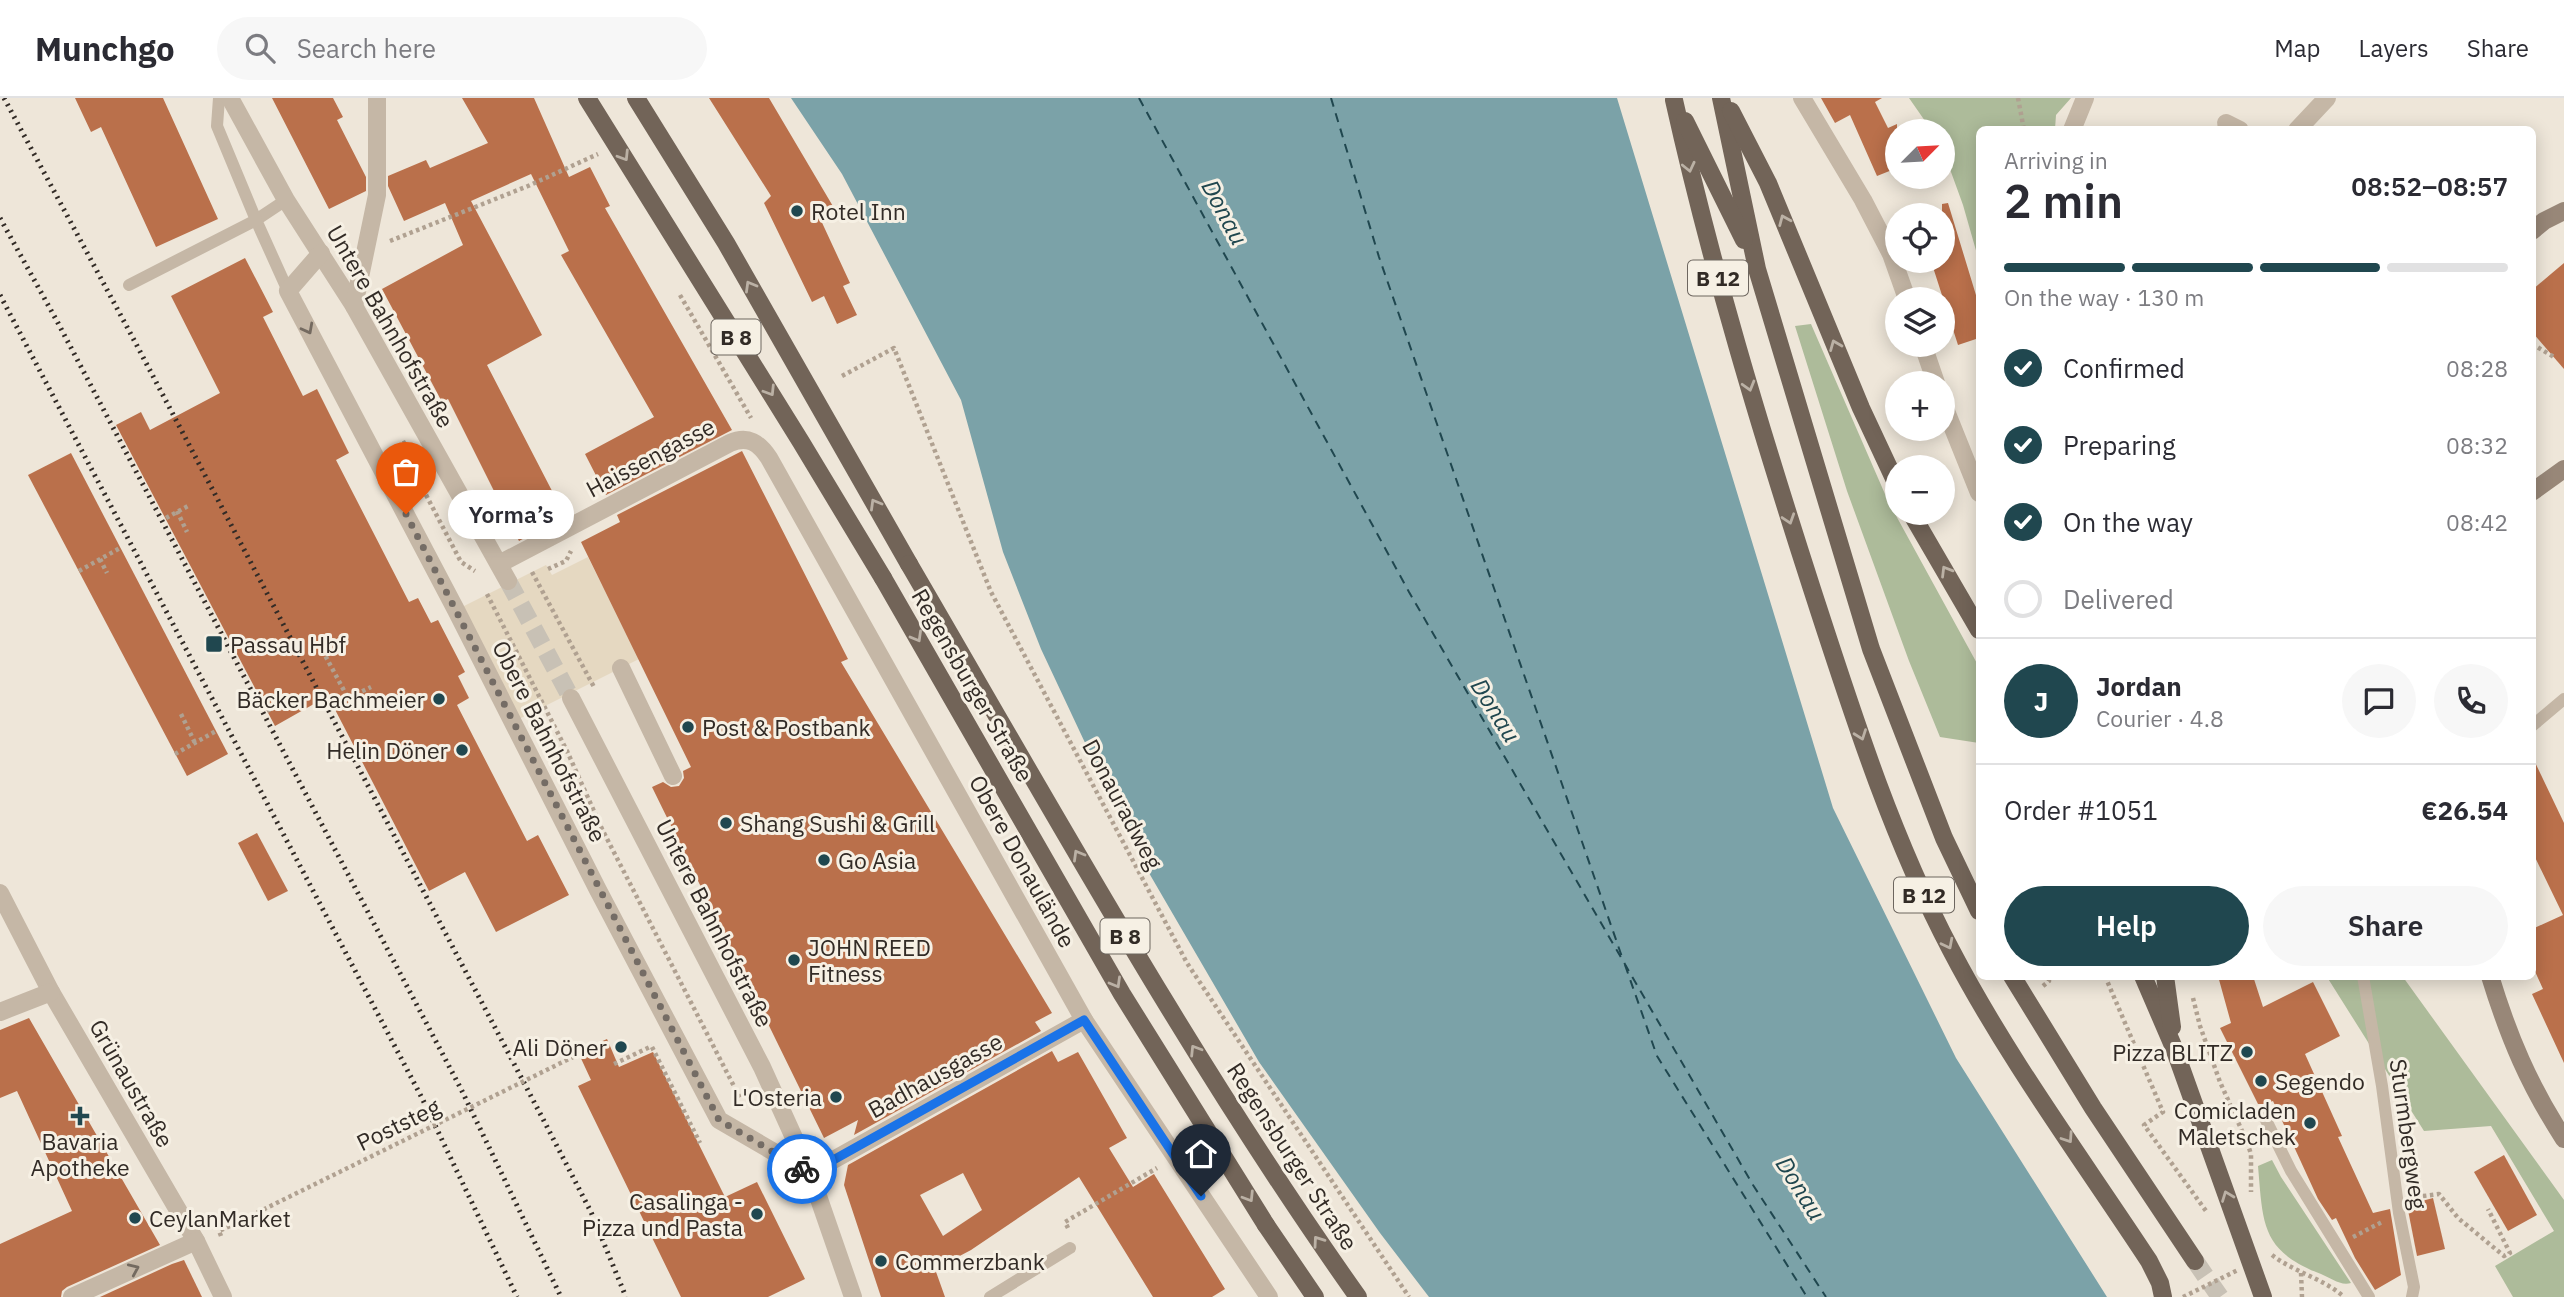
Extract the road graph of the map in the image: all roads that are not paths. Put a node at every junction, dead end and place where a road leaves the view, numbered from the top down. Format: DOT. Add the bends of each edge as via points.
graph roads {
  1 [pos="219,98"];
  2 [pos="230,98"];
  3 [pos="377,98"];
  4 [pos="587,98"];
  5 [pos="636,98"];
  6 [pos="1723,98"];
  7 [pos="1802,98"];
  8 [pos="2085,98"];
  9 [pos="2327,98"];
  10 [pos="1674,99"];
  11 [pos="2074,126"];
  12 [pos="2301,126"];
  13 [pos="286,200"];
  14 [pos="2564,211"];
  15 [pos="256,220"];
  16 [pos="2536,228"];
  17 [pos="321,253"];
  18 [pos="1757,269"];
  19 [pos="129,285"];
  20 [pos="1903,287"];
  21 [pos="288,291"];
  22 [pos="354,306"];
  23 [pos="1955,433"];
  24 [pos="751,440"];
  25 [pos="1885,459"];
  26 [pos="2564,469"];
  27 [pos="1976,486"];
  28 [pos="2536,489"];
  29 [pos="1918,525"];
  30 [pos="499,564"];
  31 [pos="508,581"];
  32 [pos="1976,625"];
  33 [pos="621,668"];
  34 [pos="571,698"];
  35 [pos="2564,699"];
  36 [pos="2536,723"];
  37 [pos="673,776"];
  38 [pos="0,893"];
  39 [pos="1976,905"];
  40 [pos="2014,980"];
  41 [pos="2145,980"];
  42 [pos="2166,980"];
  43 [pos="2364,980"];
  44 [pos="2491,980"];
  45 [pos="51,992"];
  46 [pos="0,1012"];
  47 [pos="1084,1020"];
  48 [pos="2174,1048"];
  49 [pos="2262,1112"];
  50 [pos="2564,1139"];
  51 [pos="810,1173"];
  52 [pos="196,1241"];
  53 [pos="1070,1248"];
  54 [pos="2195,1261"];
  55 [pos="72,1297"];
  56 [pos="223,1297"];
  57 [pos="853,1297"];
  58 [pos="990,1297"];
  59 [pos="1269,1297"];
  60 [pos="1315,1297"];
  61 [pos="1357,1297"];
  62 [pos="2163,1297"];
  63 [pos="2263,1297"];
  64 [pos="2369,1297"];
  65 [pos="2412,1297"];
  1 -- 15 [label="lane, Obere Bahnhofstraße" via="217,126"];
  2 -- 13 [label="street, Untere Bahnhofstraße"];
  3 -- 22 [label="street" via="377,195"];
  4 -- 60 [label="main road, Regensburger Straße / B 8, one-way, bridge" via="883,578 1122,994"];
  61 -- 5 [label="main road, Regensburger Straße / B 8, one-way, bridge" via="1292,1205 1149,976 726,243"];
  6 -- 18 [label="main road, B 12"];
  25 -- 6 [label="main road, B 12, one-way" via="1768,183"];
  7 -- 20 [label="street" via="1863,200"];
  8 -- 11 [label="street"];
  9 -- 12 [label="street"];
  10 -- 18 [label="main road, B 12"];
  10 -- 62 [label="main road, B 12, one-way" via="1700,214 1768,454 1885,802 1918,882 1991,1022 2149,1261"];
  13 -- 15 [label="lane"];
  13 -- 17 [label="street, Untere Bahnhofstraße"];
  14 -- 16 [label="street"];
  15 -- 19 [label="lane"];
  15 -- 21 [label="lane, Obere Bahnhofstraße"];
  17 -- 21 [label="street"];
  17 -- 22 [label="street, Untere Bahnhofstraße"];
  18 -- 39 [label="main road, B 12" via="1871,649 1944,838"];
  21 -- 51 [label="street, Obere Bahnhofstraße, one-way" via="719,1120"];
  22 -- 30 [label="street, Untere Bahnhofstraße"];
  23 -- 27 [label="street"];
  24 -- 30 [label="street, Haissengasse" via="730,443"];
  24 -- 47 [label="street, Obere Donaulände" via="769,458"];
  26 -- 28 [label="street"];
  32 -- 29 [label="main road, one-way"];
  30 -- 31 [label="street, Untere Bahnhofstraße"];
  33 -- 37 [label="street"];
  34 -- 51 [label="street, Untere Bahnhofstraße" via="762,1067"];
  35 -- 36 [label="lane"];
  38 -- 45 [label="street, Grünaustraße"];
  40 -- 54 [label="main road"];
  41 -- 48 [label="main road"];
  42 -- 48 [label="main road"];
  43 -- 65 [label="lane, Sturmbergweg"];
  44 -- 50 [label="street" via="2519,1058"];
  45 -- 46 [label="street"];
  45 -- 52 [label="street, Grünaustraße"];
  47 -- 51 [label="street, Badhausgasse"];
  47 -- 59 [label="street, Obere Donaulände"];
  63 -- 48 [label="main road, one-way"];
  49 -- 64 [label="lane" via="2291,1171"];
  51 -- 57 [label="street, Untere Bahnhofstraße"];
  55 -- 52 [label="street, one-way"];
  52 -- 56 [label="street, Grünaustraße"];
  53 -- 58 [label="lane"];
}
